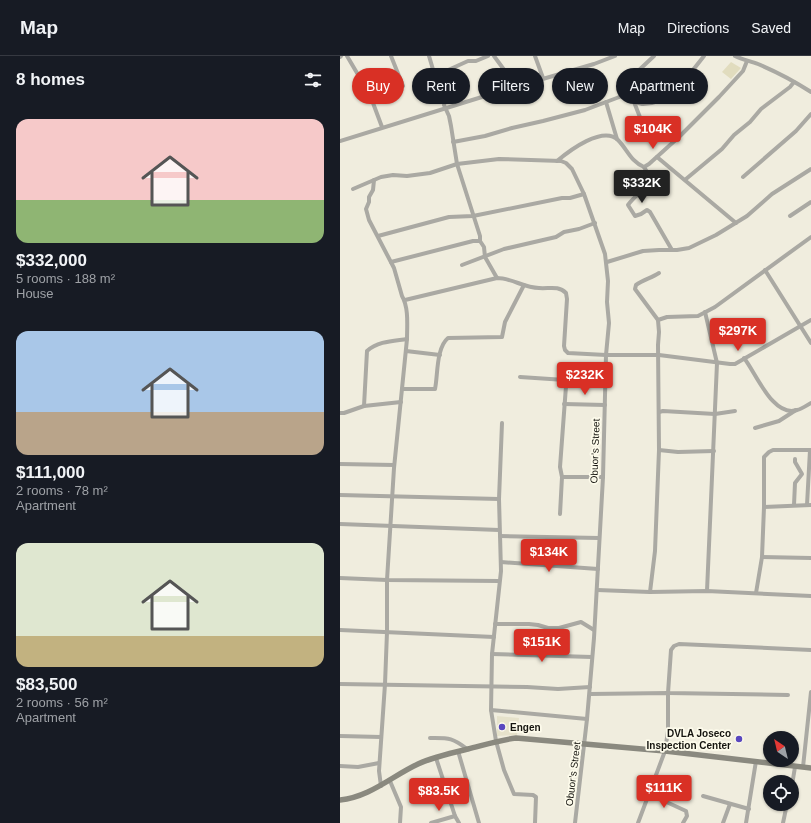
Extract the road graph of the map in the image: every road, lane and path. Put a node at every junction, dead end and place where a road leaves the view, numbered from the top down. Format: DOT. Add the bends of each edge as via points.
graph roads {
  1 [pos="348,56"];
  2 [pos="391,56"];
  3 [pos="430,56"];
  4 [pos="488,56"];
  5 [pos="494,56"];
  6 [pos="535,56"];
  7 [pos="615,56"];
  8 [pos="654,56"];
  9 [pos="704,56"];
  10 [pos="735,56"];
  11 [pos="747,61"];
  12 [pos="396,68"];
  13 [pos="433,68"];
  14 [pos="453,68"];
  15 [pos="504,68"];
  16 [pos="539,68"];
  17 [pos="641,68"];
  18 [pos="694,68"];
  19 [pos="544,78"];
  20 [pos="794,82"];
  21 [pos="811,92"];
  22 [pos="478,98"];
  23 [pos="444,104"];
  24 [pos="601,104"];
  25 [pos="607,104"];
  26 [pos="635,104"];
  27 [pos="445,108"];
  28 [pos="811,114"];
  29 [pos="382,127"];
  30 [pos="645,130"];
  31 [pos="617,139"];
  32 [pos="340,141"];
  33 [pos="453,142"];
  34 [pos="658,157"];
  35 [pos="557,161"];
  36 [pos="457,164"];
  37 [pos="644,167"];
  38 [pos="811,169"];
  39 [pos="743,177"];
  40 [pos="374,180"];
  41 [pos="686,180"];
  42 [pos="353,189"];
  43 [pos="584,194"];
  44 [pos="811,202"];
  45 [pos="473,216"];
  46 [pos="790,216"];
  47 [pos="595,223"];
  48 [pos="736,223"];
  49 [pos="378,236"];
  50 [pos="810,238"];
  51 [pos="480,241"];
  52 [pos="672,250"];
  53 [pos="485,257"];
  54 [pos="391,262"];
  55 [pos="607,262"];
  56 [pos="462,265"];
  57 [pos="765,270"];
  58 [pos="659,273"];
  59 [pos="497,278"];
  60 [pos="524,286"];
  61 [pos="404,300"];
  62 [pos="705,312"];
  63 [pos="658,320"];
  64 [pos="811,320"];
  65 [pos="800,326"];
  66 [pos="408,338"];
  67 [pos="811,343"];
  68 [pos="406,351"];
  69 [pos="440,355"];
  70 [pos="606,355"];
  71 [pos="659,355"];
  72 [pos="744,358"];
  73 [pos="717,363"];
  74 [pos="520,377"];
  75 [pos="402,388"];
  76 [pos="401,402"];
  77 [pos="811,402"];
  78 [pos="564,404"];
  79 [pos="605,405"];
  80 [pos="364,406"];
  81 [pos="796,410"];
  82 [pos="735,411"];
  83 [pos="659,412"];
  84 [pos="340,413"];
  85 [pos="715,414"];
  86 [pos="502,423"];
  87 [pos="770,424"];
  88 [pos="755,428"];
  89 [pos="772,430"];
  90 [pos="659,450"];
  91 [pos="810,450"];
  92 [pos="714,451"];
  93 [pos="795,459"];
  94 [pos="340,464"];
  95 [pos="394,465"];
  96 [pos="562,476"];
  97 [pos="603,477"];
  98 [pos="340,496"];
  99 [pos="392,497"];
  100 [pos="499,499"];
  101 [pos="794,505"];
  102 [pos="809,505"];
  103 [pos="764,507"];
  104 [pos="560,514"];
  105 [pos="340,524"];
  106 [pos="391,526"];
  107 [pos="499,530"];
  108 [pos="500,536"];
  109 [pos="599,538"];
  110 [pos="762,557"];
  111 [pos="811,558"];
  112 [pos="501,562"];
  113 [pos="598,569"];
  114 [pos="340,578"];
  115 [pos="387,580"];
  116 [pos="499,581"];
  117 [pos="597,590"];
  118 [pos="707,591"];
  119 [pos="650,592"];
  120 [pos="756,593"];
  121 [pos="811,596"];
  122 [pos="495,624"];
  123 [pos="340,630"];
  124 [pos="594,630"];
  125 [pos="387,632"];
  126 [pos="494,637"];
  127 [pos="811,650"];
  128 [pos="492,654"];
  129 [pos="592,657"];
  130 [pos="340,684"];
  131 [pos="385,684"];
  132 [pos="492,686"];
  133 [pos="590,687"];
  134 [pos="811,692"];
  135 [pos="668,693"];
  136 [pos="590,694"];
  137 [pos="788,695"];
  138 [pos="491,710"];
  139 [pos="587,719"];
  140 [pos="340,736"];
  141 [pos="381,737"];
  142 [pos="430,738"];
  143 [pos="496,741"];
  144 [pos="584,744"];
  145 [pos="467,749"];
  146 [pos="458,751"];
  147 [pos="666,751"];
  148 [pos="436,758"];
  149 [pos="756,761"];
  150 [pos="763,762"];
  151 [pos="379,763"];
  152 [pos="340,766"];
  153 [pos="795,767"];
  154 [pos="799,767"];
  155 [pos="803,767"];
  156 [pos="811,768"];
  157 [pos="794,775"];
  158 [pos="390,781"];
  159 [pos="381,786"];
  160 [pos="649,794"];
  161 [pos="703,796"];
  162 [pos="340,800"];
  163 [pos="730,804"];
  164 [pos="749,809"];
  165 [pos="786,811"];
  166 [pos="455,816"];
  167 [pos="400,823"];
  168 [pos="431,823"];
  169 [pos="459,823"];
  170 [pos="479,823"];
  171 [pos="535,823"];
  172 [pos="575,823"];
  173 [pos="638,823"];
  174 [pos="683,823"];
  175 [pos="723,823"];
  176 [pos="746,823"];
  177 [pos="783,823"];
  1 -- 29 [label="street" via="370,95"];
  2 -- 12 [label="street"];
  3 -- 13 [label="street"];
  4 -- 14 [label="street"];
  5 -- 15 [label="street"];
  6 -- 16 [label="street"];
  7 -- 19 [label="street"];
  8 -- 17 [label="street"];
  9 -- 18 [label="street"];
  10 -- 11 [label="street"];
  11 -- 20 [label="street"];
  11 -- 34 [label="street" via="737,78"];
  20 -- 21 [label="street"];
  20 -- 41 [label="street" via="761,109 722,149"];
  22 -- 27 [label="street"];
  23 -- 27 [label="street"];
  24 -- 33 [label="street" via="485,136"];
  25 -- 31 [label="street"];
  26 -- 30 [label="street"];
  27 -- 29 [label="street"];
  27 -- 33 [label="street" via="449,116"];
  28 -- 39 [label="street" via="796,131"];
  29 -- 32 [label="street"];
  31 -- 35 [label="street" via="607,136 591,139"];
  31 -- 37 [label="street" via="634,160"];
  33 -- 36 [label="street"];
  34 -- 37 [label="street"];
  34 -- 41 [label="street"];
  35 -- 36 [label="street" via="499,159"];
  35 -- 43 [label="street, Obuor’s Street" via="569,165"];
  36 -- 40 [label="street" via="430,173 393,175"];
  36 -- 45 [label="street"];
  37 -- 52 [label="street" via="652,180 628,205 635,216 647,210 650,212"];
  38 -- 48 [label="street" via="772,194"];
  40 -- 42 [label="street"];
  40 -- 49 [label="street" via="366,209"];
  41 -- 48 [label="street"];
  43 -- 45 [label="street"];
  43 -- 47 [label="street, Obuor’s Street"];
  44 -- 46 [label="street"];
  45 -- 49 [label="street" via="449,217"];
  45 -- 51 [label="street"];
  47 -- 53 [label="street" via="564,232 556,237 504,249"];
  47 -- 55 [label="street, Obuor’s Street"];
  48 -- 52 [label="street" via="689,248"];
  49 -- 54 [label="street"];
  50 -- 57 [label="street"];
  51 -- 53 [label="street" via="484,247"];
  51 -- 54 [label="street"];
  52 -- 55 [label="street" via="643,251"];
  53 -- 56 [label="street"];
  53 -- 59 [label="street"];
  54 -- 61 [label="street"];
  55 -- 70 [label="street, Obuor’s Street" via="609,323"];
  57 -- 62 [label="street"];
  57 -- 65 [label="street"];
  58 -- 63 [label="street" via="640,282 635,289"];
  59 -- 60 [label="street" via="512,280"];
  59 -- 61 [label="street"];
  60 -- 69 [label="street" via="505,322 502,337 448,338 444,341"];
  60 -- 70 [label="street" via="559,288 566,293 564,346 568,353"];
  61 -- 66 [label="street"];
  62 -- 63 [label="street" via="698,316"];
  62 -- 73 [label="street"];
  63 -- 71 [label="street"];
  64 -- 65 [label="street"];
  65 -- 67 [label="street"];
  65 -- 72 [label="street"];
  66 -- 68 [label="street"];
  66 -- 80 [label="street" via="372,346 367,351"];
  68 -- 69 [label="street"];
  68 -- 75 [label="street"];
  69 -- 75 [label="street" via="435,389"];
  70 -- 71 [label="street"];
  70 -- 79 [label="street, Obuor’s Street"];
  71 -- 73 [label="street"];
  71 -- 83 [label="street"];
  72 -- 73 [label="street" via="734,364"];
  72 -- 81 [label="street" via="770,398 778,406"];
  73 -- 85 [label="street"];
  74 -- 78 [label="street" via="565,380"];
  75 -- 76 [label="street"];
  76 -- 80 [label="street"];
  76 -- 95 [label="street"];
  77 -- 81 [label="street"];
  78 -- 79 [label="street"];
  78 -- 96 [label="street" via="560,467"];
  79 -- 97 [label="street, Obuor’s Street"];
  80 -- 84 [label="street"];
  81 -- 87 [label="street"];
  82 -- 85 [label="street"];
  83 -- 85 [label="street"];
  83 -- 90 [label="street"];
  85 -- 92 [label="street"];
  86 -- 100 [label="street"];
  87 -- 88 [label="street"];
  87 -- 89 [label="street"];
  90 -- 92 [label="street"];
  90 -- 119 [label="street" via="655,551"];
  91 -- 102 [label="street"];
  91 -- 103 [label="street" via="773,450 764,456"];
  92 -- 118 [label="street"];
  93 -- 101 [label="street" via="802,474 795,483"];
  94 -- 95 [label="street"];
  95 -- 99 [label="street"];
  96 -- 97 [label="street"];
  96 -- 104 [label="street"];
  97 -- 109 [label="street, Obuor’s Street"];
  98 -- 99 [label="street"];
  99 -- 100 [label="street"];
  99 -- 106 [label="street"];
  100 -- 107 [label="street"];
  101 -- 102 [label="street"];
  101 -- 103 [label="street"];
  103 -- 110 [label="street"];
  105 -- 106 [label="street"];
  106 -- 107 [label="street"];
  106 -- 115 [label="street"];
  107 -- 108 [label="street"];
  108 -- 109 [label="street"];
  108 -- 112 [label="street"];
  109 -- 113 [label="street, Obuor’s Street"];
  110 -- 111 [label="street"];
  110 -- 120 [label="street"];
  112 -- 113 [label="street"];
  112 -- 116 [label="street"];
  113 -- 117 [label="street, Obuor’s Street"];
  114 -- 115 [label="street"];
  115 -- 116 [label="street"];
  115 -- 125 [label="street"];
  116 -- 122 [label="street"];
  117 -- 119 [label="street"];
  117 -- 124 [label="street, Obuor’s Street"];
  118 -- 119 [label="street"];
  118 -- 120 [label="street"];
  120 -- 121 [label="street"];
  122 -- 124 [label="street" via="559,628 581,622"];
  122 -- 126 [label="street"];
  123 -- 125 [label="street"];
  124 -- 129 [label="street, Obuor’s Street"];
  125 -- 126 [label="street"];
  125 -- 131 [label="street"];
  126 -- 128 [label="street"];
  127 -- 135 [label="street" via="679,644 671,650"];
  128 -- 129 [label="street"];
  128 -- 132 [label="street"];
  129 -- 133 [label="street, Obuor’s Street"];
  130 -- 131 [label="street"];
  131 -- 132 [label="street"];
  131 -- 141 [label="street"];
  132 -- 133 [label="street" via="558,689"];
  132 -- 138 [label="street"];
  133 -- 136 [label="street, Obuor’s Street"];
  134 -- 155 [label="street"];
  135 -- 136 [label="street"];
  135 -- 137 [label="street"];
  135 -- 147 [label="street"];
  136 -- 139 [label="street, Obuor’s Street"];
  138 -- 139 [label="street"];
  138 -- 143 [label="street"];
  139 -- 144 [label="street, Obuor’s Street"];
  140 -- 141 [label="street"];
  141 -- 151 [label="street"];
  142 -- 145 [label="street" via="450,738"];
  143 -- 144 [label="street" via="516,738"];
  143 -- 145 [label="street"];
  143 -- 171 [label="street" via="514,794 533,795 536,798"];
  144 -- 147 [label="street"];
  144 -- 172 [label="street, Obuor’s Street"];
  145 -- 146 [label="street"];
  146 -- 148 [label="street"];
  146 -- 170 [label="street"];
  147 -- 149 [label="street"];
  147 -- 160 [label="street"];
  148 -- 158 [label="street" via="416,765"];
  148 -- 166 [label="street"];
  149 -- 150 [label="street"];
  149 -- 164 [label="street"];
  151 -- 152 [label="street" via="358,767"];
  151 -- 159 [label="street"];
  153 -- 157 [label="street"];
  154 -- 155 [label="street"];
  155 -- 156 [label="street"];
  158 -- 159 [label="street"];
  158 -- 167 [label="street" via="401,807"];
  159 -- 162 [label="street" via="359,796"];
  160 -- 173 [label="street"];
  160 -- 174 [label="street" via="686,811 687,816"];
  161 -- 163 [label="street"];
  163 -- 164 [label="street"];
  163 -- 175 [label="street"];
  164 -- 176 [label="street"];
  165 -- 177 [label="street"];
  166 -- 168 [label="street"];
  166 -- 169 [label="street"];
}
